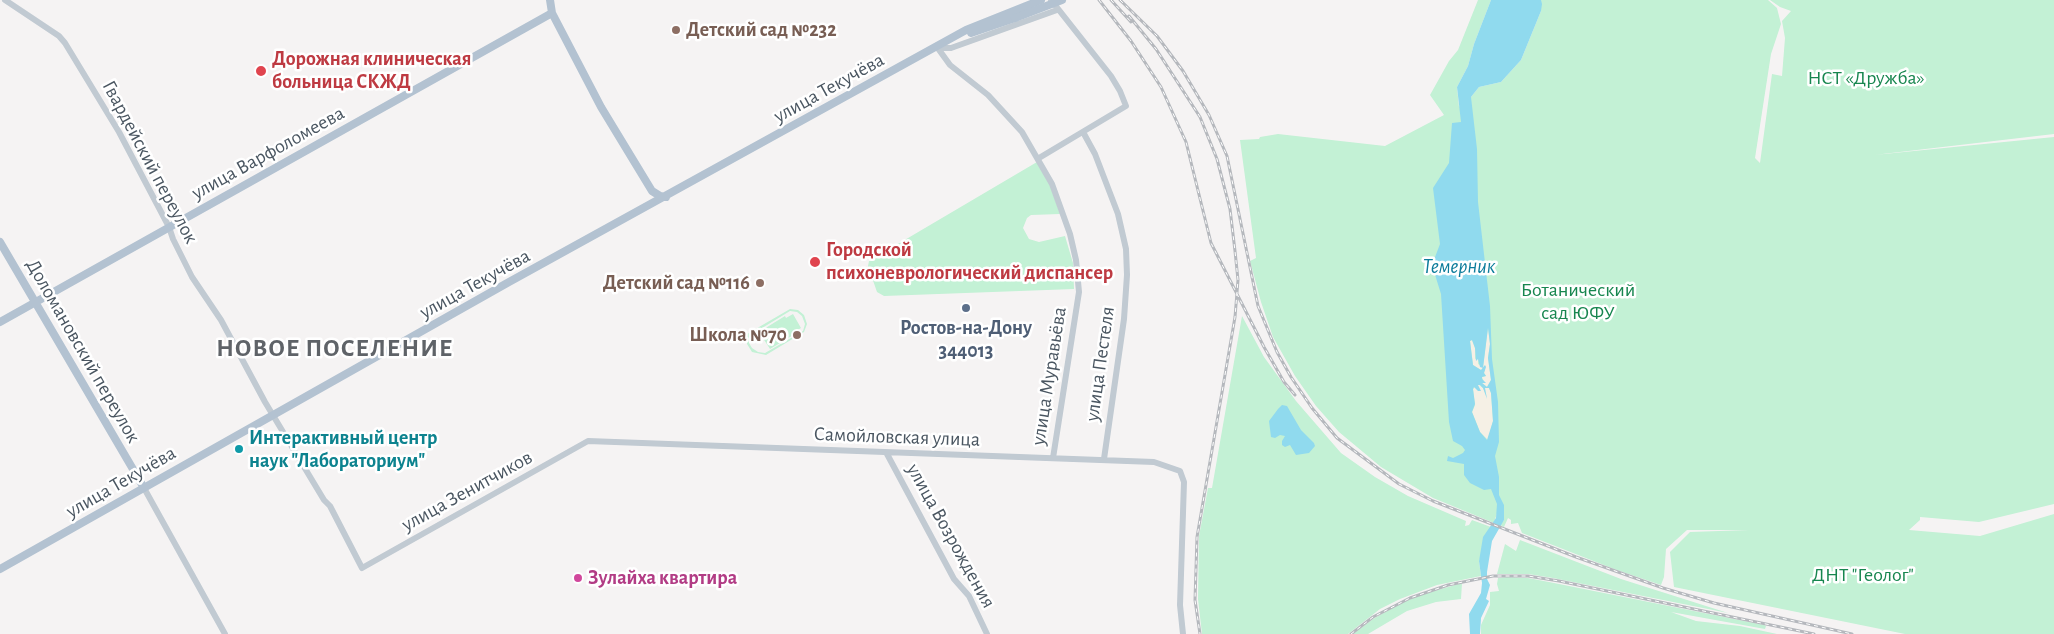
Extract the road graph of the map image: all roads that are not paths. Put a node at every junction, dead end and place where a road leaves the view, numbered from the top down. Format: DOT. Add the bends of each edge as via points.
graph roads {
  1 [pos="5,0"];
  2 [pos="550,0"];
  3 [pos="1041,0"];
  4 [pos="1051,0"];
  5 [pos="1062,0"];
  6 [pos="1056,10"];
  7 [pos="552,13"];
  8 [pos="1013,14"];
  9 [pos="940,45"];
  10 [pos="1083,132"];
  11 [pos="1039,158"];
  12 [pos="652,191"];
  13 [pos="666,197"];
  14 [pos="647,207"];
  15 [pos="170,227"];
  16 [pos="0,242"];
  17 [pos="8,255"];
  18 [pos="0,259"];
  19 [pos="36,302"];
  20 [pos="0,322"];
  21 [pos="274,415"];
  22 [pos="588,441"];
  23 [pos="887,454"];
  24 [pos="1052,458"];
  25 [pos="1104,459"];
  26 [pos="144,488"];
  27 [pos="362,568"];
  28 [pos="0,569"];
  29 [pos="225,634"];
  30 [pos="987,634"];
  31 [pos="1183,634"];
  1 -- 15 [label="street, Гвардейский переулок" via="65,43 119,132"];
  2 -- 7 [label="main road"];
  3 -- 8 [label="main road"];
  4 -- 6 [label="street"];
  5 -- 8 [label="main road, bridge"];
  6 -- 9 [label="street, улица Текучёва" via="951,48"];
  6 -- 10 [label="street" via="1111,76 1126,106"];
  7 -- 12 [label="main road" via="601,107"];
  7 -- 15 [label="main road, улица Варфоломеева"];
  8 -- 9 [label="main road"];
  9 -- 11 [label="street, улица Муравьёва" via="950,65 1004,110"];
  9 -- 13 [label="main road, улица Текучёва"];
  10 -- 11 [label="street"];
  10 -- 25 [label="street, улица Пестеля" via="1118,214 1126,258 1126,297"];
  11 -- 24 [label="street, улица Муравьёва" via="1067,226 1076,260 1078,288"];
  12 -- 13 [label="main road"];
  12 -- 14 [label="main road"];
  13 -- 14 [label="main road, улица Текучёва"];
  14 -- 21 [label="main road, улица Текучёва"];
  15 -- 19 [label="main road, улица Варфоломеева"];
  15 -- 21 [label="street, Гвардейский переулок" via="192,277 221,320"];
  16 -- 17 [label="main road, Доломановский переулок"];
  17 -- 18 [label="street"];
  17 -- 19 [label="main road, Доломановский переулок"];
  19 -- 20 [label="main road, улица Варфоломеева"];
  19 -- 26 [label="main road, Доломановский переулок"];
  21 -- 26 [label="main road, улица Текучёва"];
  21 -- 27 [label="street, Гвардейский переулок" via="330,506"];
  22 -- 23 [label="street, Самойловская улица"];
  22 -- 27 [label="street, улица Зенитчиков"];
  23 -- 24 [label="street, Самойловская улица" via="918,452"];
  23 -- 30 [label="street, улица Возрождения" via="954,579 969,596"];
  24 -- 25 [label="street, Самойловская улица"];
  25 -- 31 [label="street, Самойловская улица" via="1154,462 1180,471 1183,477 1180,605"];
  26 -- 28 [label="main road, улица Текучёва"];
  26 -- 29 [label="street, Доломановский переулок"];
}
